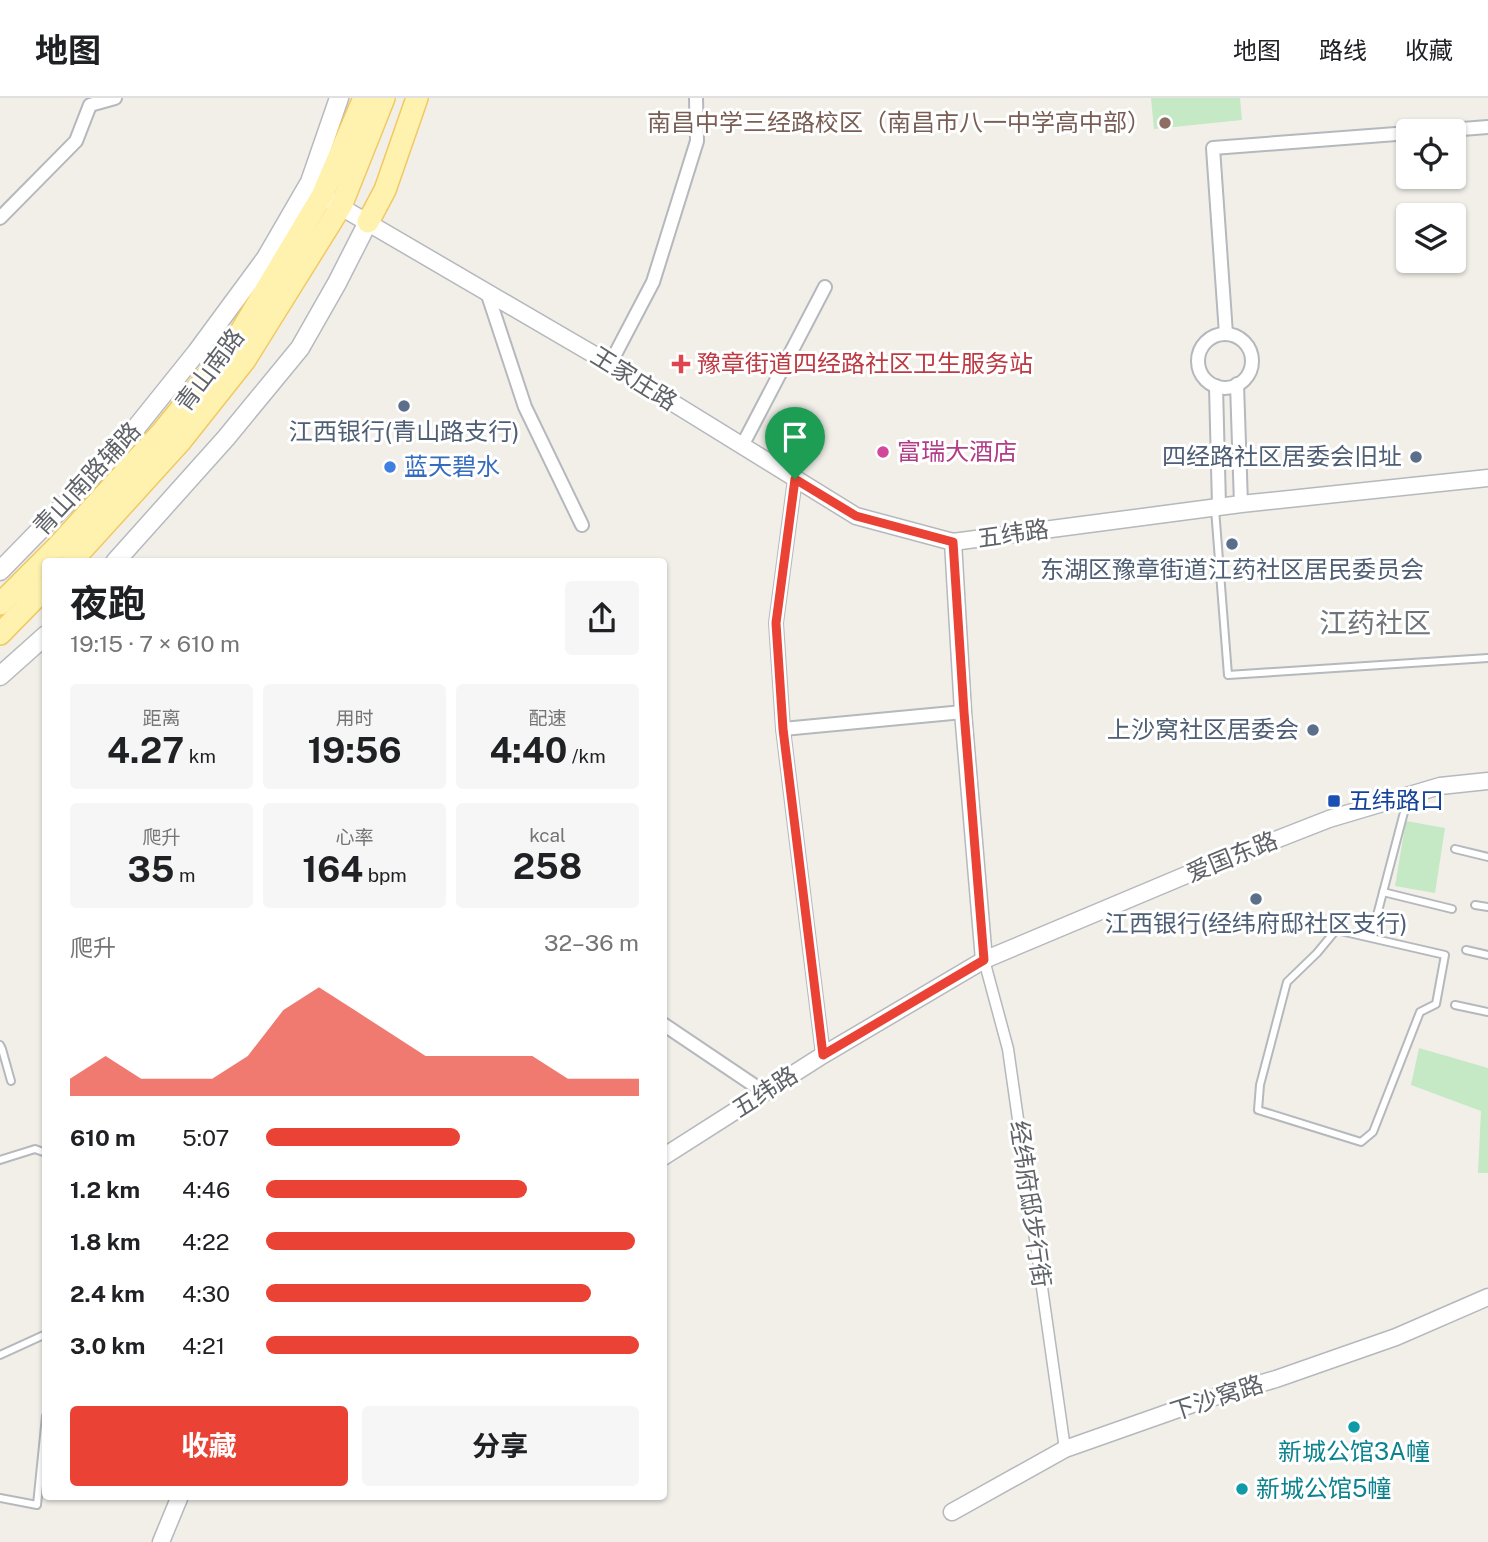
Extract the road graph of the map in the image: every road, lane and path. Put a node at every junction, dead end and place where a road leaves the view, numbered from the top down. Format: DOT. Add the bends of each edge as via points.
graph roads {
  1 [pos="115,98"];
  2 [pos="339,98"];
  3 [pos="364,98"];
  4 [pos="384,98"];
  5 [pos="417,98"];
  6 [pos="696,98"];
  7 [pos="1488,127"];
  8 [pos="1466,129"];
  9 [pos="1396,134"];
  10 [pos="332,201"];
  11 [pos="0,218"];
  12 [pos="368,222"];
  13 [pos="825,288"];
  14 [pos="487,292"];
  15 [pos="1226,334"];
  16 [pos="610,364"];
  17 [pos="1237,384"];
  18 [pos="1216,386"];
  19 [pos="742,446"];
  20 [pos="1488,478"];
  21 [pos="795,479"];
  22 [pos="1241,504"];
  23 [pos="1217,507"];
  24 [pos="582,526"];
  25 [pos="953,542"];
  26 [pos="46,558"];
  27 [pos="75,558"];
  28 [pos="119,558"];
  29 [pos="42,562"];
  30 [pos="0,571"];
  31 [pos="42,591"];
  32 [pos="0,604"];
  33 [pos="0,634"];
  34 [pos="42,639"];
  35 [pos="1488,658"];
  36 [pos="0,676"];
  37 [pos="964,712"];
  38 [pos="783,729"];
  39 [pos="1488,780"];
  40 [pos="1409,795"];
  41 [pos="1455,849"];
  42 [pos="1488,857"];
  43 [pos="1383,892"];
  44 [pos="1475,905"];
  45 [pos="1488,907"];
  46 [pos="1452,909"];
  47 [pos="1371,938"];
  48 [pos="1466,950"];
  49 [pos="1488,955"];
  50 [pos="984,960"];
  51 [pos="1455,1005"];
  52 [pos="1488,1012"];
  53 [pos="667,1027"];
  54 [pos="0,1045"];
  55 [pos="823,1055"];
  56 [pos="11,1081"];
  57 [pos="764,1093"];
  58 [pos="42,1152"];
  59 [pos="667,1154"];
  60 [pos="0,1160"];
  61 [pos="1488,1297"];
  62 [pos="42,1336"];
  63 [pos="0,1355"];
  64 [pos="1065,1449"];
  65 [pos="42,1456"];
  66 [pos="0,1498"];
  67 [pos="178,1500"];
  68 [pos="952,1512"];
  69 [pos="161,1542"];
  1 -- 11 [label="street" via="90,105 76,141"];
  2 -- 30 [label="main road, 青山南路辅路" via="310,183 266,258 119,449"];
  3 -- 10 [label="main road, 青山南路"];
  4 -- 10 [label="main road, 青山南路"];
  5 -- 12 [label="main road" via="385,190"];
  6 -- 16 [label="street" via="697,141 653,282"];
  7 -- 8 [label="street"];
  9 -- 15 [label="street" via="1213,148"];
  10 -- 12 [label="street, 王家庄路"];
  10 -- 26 [label="main road, 青山南路" via="234,343 162,432"];
  10 -- 27 [label="main road, 青山南路" via="245,360 180,442"];
  12 -- 14 [label="street, 王家庄路"];
  12 -- 28 [label="main road" via="300,348"];
  13 -- 19 [label="street"];
  14 -- 16 [label="street, 王家庄路"];
  14 -- 24 [label="street" via="526,407"];
  15 -- 17 [label="street" via="1243,341 1251,357 1248,375"];
  15 -- 18 [label="street" via="1210,339 1198,360 1203,376"];
  16 -- 19 [label="street, 王家庄路"];
  17 -- 18 [label="street"];
  17 -- 22 [label="street"];
  18 -- 23 [label="street"];
  19 -- 21 [label="street, 王家庄路"];
  20 -- 22 [label="street, 五纬路"];
  21 -- 25 [label="street, 王家庄路" via="856,516"];
  21 -- 38 [label="street" via="776,623"];
  22 -- 23 [label="street, 五纬路"];
  23 -- 25 [label="street, 五纬路"];
  23 -- 35 [label="lane" via="1228,675"];
  25 -- 37 [label="street, 五纬路"];
  29 -- 32 [label="main road, 青山南路"];
  31 -- 33 [label="main road"];
  34 -- 36 [label="main road"];
  37 -- 38 [label="street"];
  37 -- 50 [label="street, 五纬路"];
  38 -- 55 [label="street"];
  39 -- 40 [label="street, 爱国东路"];
  40 -- 43 [label="lane"];
  40 -- 50 [label="street, 爱国东路" via="1304,828"];
  41 -- 42 [label="lane"];
  43 -- 46 [label="lane"];
  43 -- 47 [label="lane"];
  44 -- 45 [label="lane"];
  47 -- 47 [label="lane" via="1445,955 1436,1004 1420,1012 1373,1132 1361,1142 1258,1110 1259,1085 1287,982 1336,930"];
  48 -- 49 [label="lane"];
  50 -- 55 [label="street, 五纬路"];
  50 -- 64 [label="street, 经纬府邸步行街" via="1007,1049"];
  51 -- 52 [label="lane"];
  53 -- 57 [label="street"];
  54 -- 56 [label="lane"];
  55 -- 57 [label="street, 五纬路"];
  57 -- 59 [label="street, 五纬路"];
  58 -- 60 [label="lane" via="34,1149"];
  61 -- 64 [label="street, 下沙窝路" via="1396,1337"];
  62 -- 63 [label="lane"];
  64 -- 68 [label="street, 下沙窝路"];
  65 -- 66 [label="lane" via="37,1505"];
  67 -- 69 [label="street"];
}
